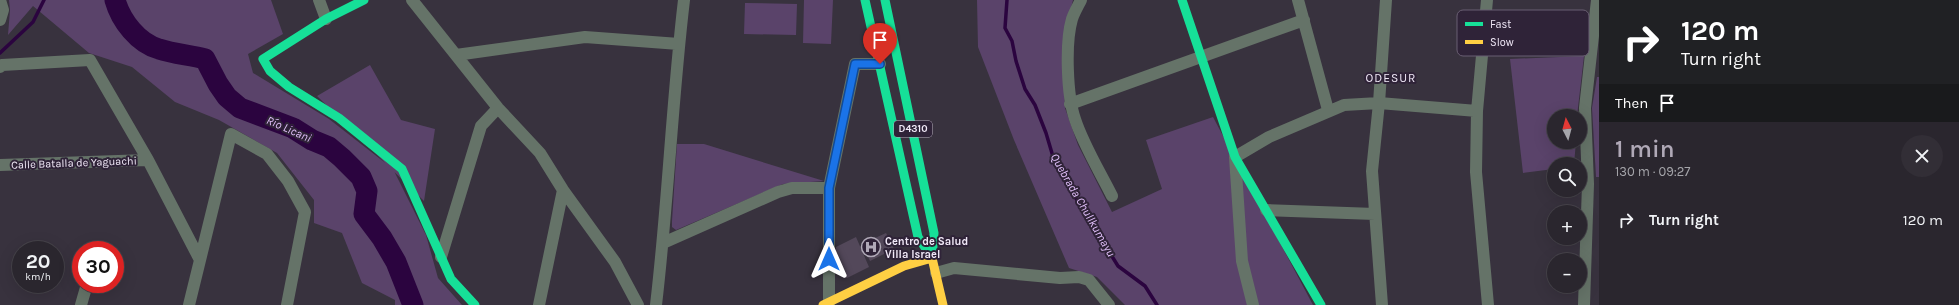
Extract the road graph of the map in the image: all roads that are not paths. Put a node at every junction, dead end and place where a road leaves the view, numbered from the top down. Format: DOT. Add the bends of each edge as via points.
graph roads {
  1 [pos="0,0"];
  2 [pos="319,0"];
  3 [pos="364,0"];
  4 [pos="412,0"];
  5 [pos="684,0"];
  6 [pos="865,0"];
  7 [pos="885,0"];
  8 [pos="1081,0"];
  9 [pos="1182,0"];
  10 [pos="1298,0"];
  11 [pos="1386,0"];
  12 [pos="1487,0"];
  13 [pos="1598,2"];
  14 [pos="1486,10"];
  15 [pos="326,19"];
  16 [pos="0,20"];
  17 [pos="1304,20"];
  18 [pos="678,44"];
  19 [pos="456,55"];
  20 [pos="1482,56"];
  21 [pos="1202,58"];
  22 [pos="880,64"];
  23 [pos="1,66"];
  24 [pos="1594,70"];
  25 [pos="1379,103"];
  26 [pos="1070,104"];
  27 [pos="498,108"];
  28 [pos="1328,110"];
  29 [pos="1477,111"];
  30 [pos="1235,157"];
  31 [pos="148,160"];
  32 [pos="0,165"];
  33 [pos="1594,185"];
  34 [pos="829,188"];
  35 [pos="563,190"];
  36 [pos="1112,196"];
  37 [pos="1266,210"];
  38 [pos="1375,214"];
  39 [pos="663,243"];
  40 [pos="441,257"];
  41 [pos="932,258"];
  42 [pos="200,260"];
  43 [pos="936,272"];
  44 [pos="84,293"];
  45 [pos="827,304"];
  46 [pos="81,305"];
  47 [pos="189,305"];
  48 [pos="287,305"];
  49 [pos="475,305"];
  50 [pos="539,305"];
  51 [pos="638,305"];
  52 [pos="656,305"];
  53 [pos="943,305"];
  54 [pos="1109,305"];
  55 [pos="1253,305"];
  56 [pos="1321,305"];
  57 [pos="1382,305"];
  58 [pos="1488,305"];
  59 [pos="1584,305"];
  1 -- 16 [label="street" via="3,10"];
  2 -- 15 [label="street"];
  3 -- 15 [label="street"];
  4 -- 19 [label="street"];
  5 -- 18 [label="street"];
  6 -- 22 [label="street, D4310"];
  7 -- 41 [label="street, D4310" via="934,233"];
  8 -- 26 [label="street" via="1072,18 1068,50"];
  9 -- 21 [label="street"];
  10 -- 17 [label="street"];
  11 -- 25 [label="street"];
  12 -- 14 [label="street"];
  13 -- 24 [label="street"];
  15 -- 40 [label="street" via="263,59 270,71 289,87 339,118 402,169"];
  17 -- 21 [label="street"];
  17 -- 28 [label="street"];
  18 -- 19 [label="street" via="585,37"];
  18 -- 39 [label="street"];
  19 -- 27 [label="street"];
  20 -- 29 [label="street"];
  21 -- 26 [label="street"];
  21 -- 30 [label="street"];
  22 -- 34 [label="street" via="855,64"];
  22 -- 41 [label="street, D4310" via="918,237"];
  23 -- 31 [label="street" via="90,60"];
  24 -- 33 [label="street" via="1585,108"];
  25 -- 28 [label="street" via="1344,105"];
  25 -- 29 [label="street"];
  25 -- 38 [label="street" via="1372,171"];
  26 -- 36 [label="street" via="1075,120"];
  27 -- 35 [label="street" via="540,153"];
  27 -- 40 [label="street" via="481,126"];
  28 -- 30 [label="street" via="1269,137"];
  29 -- 58 [label="street" via="1476,172"];
  30 -- 37 [label="street"];
  30 -- 55 [label="street" via="1242,261"];
  31 -- 32 [label="street, Calle Batalla de Yaguachi"];
  31 -- 42 [label="street"];
  33 -- 59 [label="street"];
  34 -- 39 [label="street" via="792,188 778,192"];
  34 -- 45 [label="street"];
  35 -- 50 [label="street"];
  35 -- 51 [label="street" via="615,262"];
  37 -- 38 [label="street"];
  37 -- 56 [label="street"];
  38 -- 57 [label="street"];
  39 -- 52 [label="street"];
  40 -- 49 [label="street" via="451,279"];
  41 -- 43 [label="street, D4310"];
  41 -- 45 [label="street" via="904,266"];
  42 -- 47 [label="street"];
  42 -- 48 [label="street" via="231,134 267,154 288,180 305,212"];
  43 -- 53 [label="street, D4310"];
  43 -- 54 [label="street" via="954,268 1060,278 1079,277 1089,280"];
  44 -- 46 [label="street"];
}
